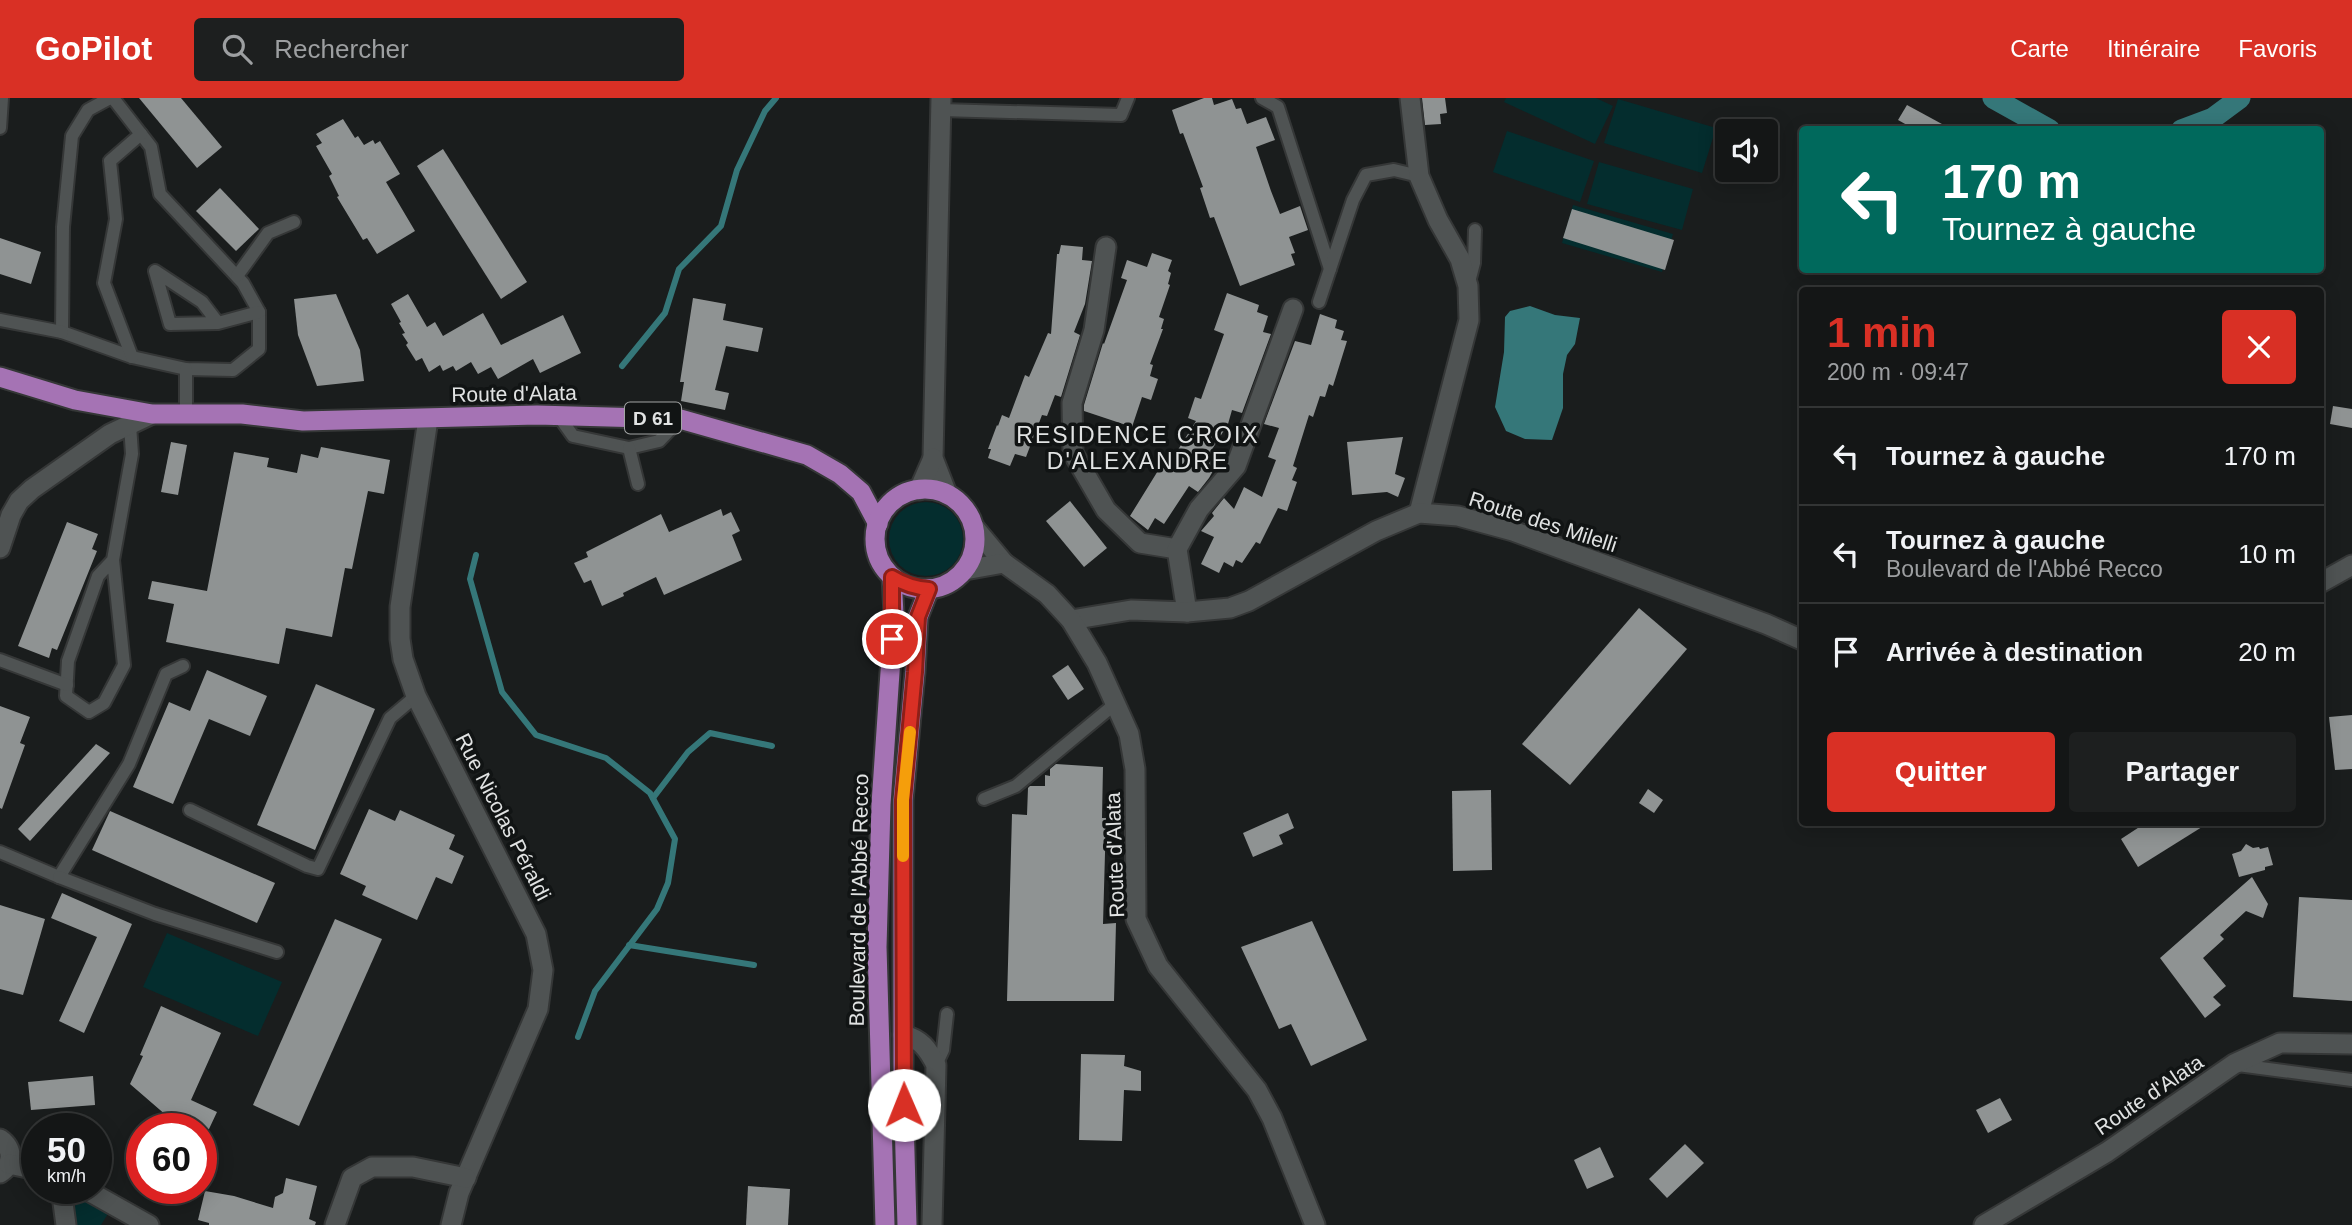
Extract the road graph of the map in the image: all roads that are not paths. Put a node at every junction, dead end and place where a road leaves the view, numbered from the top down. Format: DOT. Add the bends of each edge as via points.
graph roads {
  1 [pos="2,98"];
  2 [pos="111,98"];
  3 [pos="1128,98"];
  4 [pos="1262,98"];
  5 [pos="1410,98"];
  6 [pos="941,104"];
  7 [pos="999,105"];
  8 [pos="0,128"];
  9 [pos="141,134"];
  10 [pos="1419,176"];
  11 [pos="294,222"];
  12 [pos="1475,230"];
  13 [pos="1106,247"];
  14 [pos="1330,269"];
  15 [pos="237,276"];
  16 [pos="1468,286"];
  17 [pos="1319,302"];
  18 [pos="1293,309"];
  19 [pos="259,313"];
  20 [pos="0,320"];
  21 [pos="218,323"];
  22 [pos="62,332"];
  23 [pos="132,358"];
  24 [pos="187,369"];
  25 [pos="0,377"];
  26 [pos="152,414"];
  27 [pos="186,414"];
  28 [pos="558,415"];
  29 [pos="428,419"];
  30 [pos="680,419"];
  31 [pos="130,425"];
  32 [pos="629,447"];
  33 [pos="933,458"];
  34 [pos="638,484"];
  35 [pos="919,490"];
  36 [pos="861,492"];
  37 [pos="947,494"];
  38 [pos="894,501"];
  39 [pos="1419,513"];
  40 [pos="878,524"];
  41 [pos="974,527"];
  42 [pos="0,548"];
  43 [pos="1177,549"];
  44 [pos="113,560"];
  45 [pos="1004,563"];
  46 [pos="2352,565"];
  47 [pos="965,570"];
  48 [pos="892,577"];
  49 [pos="2324,581"];
  50 [pos="929,589"];
  51 [pos="1187,612"];
  52 [pos="1071,620"];
  53 [pos="1799,639"];
  54 [pos="0,660"];
  55 [pos="183,666"];
  56 [pos="67,685"];
  57 [pos="416,696"];
  58 [pos="1115,704"];
  59 [pos="984,799"];
  60 [pos="190,810"];
  61 [pos="0,852"];
  62 [pos="59,877"];
  63 [pos="277,952"];
  64 [pos="947,1014"];
  65 [pos="903,1035"];
  66 [pos="2352,1044"];
  67 [pos="2234,1064"];
  68 [pos="936,1065"];
  69 [pos="2352,1080"];
  70 [pos="0,1139"];
  71 [pos="4,1168"];
  72 [pos="466,1178"];
  73 [pos="63,1204"];
  74 [pos="112,1204"];
  75 [pos="66,1225"];
  76 [pos="149,1225"];
  77 [pos="335,1225"];
  78 [pos="451,1225"];
  79 [pos="885,1225"];
  80 [pos="907,1225"];
  81 [pos="932,1225"];
  82 [pos="1315,1225"];
  83 [pos="1984,1225"];
  1 -- 8 [label="lane"];
  2 -- 9 [label="lane"];
  2 -- 22 [label="lane" via="88,110 72,136 62,227"];
  3 -- 7 [label="lane" via="1121,116"];
  4 -- 14 [label="lane" via="1278,107"];
  5 -- 10 [label="street"];
  6 -- 7 [label="lane"];
  6 -- 33 [label="street"];
  9 -- 15 [label="lane" via="151,147 160,194"];
  9 -- 23 [label="lane" via="110,161 116,219 104,283"];
  10 -- 14 [label="lane" via="1394,170 1366,175"];
  10 -- 16 [label="street" via="1460,258"];
  11 -- 15 [label="lane" via="268,233"];
  12 -- 16 [label="lane"];
  13 -- 43 [label="street" via="1094,330 1072,403 1073,453 1106,510 1140,543"];
  14 -- 17 [label="lane"];
  15 -- 19 [label="lane"];
  16 -- 39 [label="street" via="1469,320"];
  18 -- 43 [label="street" via="1236,466 1199,509"];
  19 -- 21 [label="lane"];
  19 -- 24 [label="lane" via="259,349 233,370"];
  20 -- 22 [label="lane"];
  21 -- 21 [label="lane" via="170,324 155,271 202,302"];
  22 -- 23 [label="lane"];
  23 -- 24 [label="lane"];
  24 -- 27 [label="lane"];
  25 -- 26 [label="main road, Route d'Alata" via="75,400"];
  26 -- 27 [label="main road, Route d'Alata / D 61"];
  26 -- 31 [label="street, D 61"];
  27 -- 29 [label="main road, Route d'Alata / D 61" via="303,421"];
  28 -- 29 [label="main road, Route d'Alata / D 61"];
  28 -- 30 [label="main road, Route d'Alata / D 61"];
  28 -- 32 [label="lane" via="573,436"];
  29 -- 57 [label="street, Rue Nicolas Péraldi" via="400,607 403,659"];
  30 -- 32 [label="lane" via="659,440"];
  30 -- 36 [label="main road, Route d'Alata / D 61" via="807,455"];
  31 -- 42 [label="street, D 61" via="110,434 19,501"];
  31 -- 44 [label="lane" via="132,454"];
  32 -- 34 [label="lane"];
  33 -- 35 [label="street"];
  33 -- 37 [label="street"];
  35 -- 37 [label="main road"];
  35 -- 38 [label="main road"];
  36 -- 38 [label="main road, Route d'Alata / D 61"];
  36 -- 40 [label="main road, Route d'Alata / D 61"];
  37 -- 41 [label="main road" via="968,513"];
  38 -- 40 [label="main road"];
  39 -- 51 [label="street, Route des Milelli" via="1376,531 1249,601 1230,608"];
  39 -- 53 [label="street, Route des Milelli" via="1458,516 1513,531"];
  40 -- 48 [label="main road" via="877,552"];
  41 -- 45 [label="street, Route d'Alata"];
  41 -- 47 [label="main road" via="972,557"];
  43 -- 51 [label="street"];
  44 -- 56 [label="lane" via="98,576 68,661"];
  44 -- 56 [label="lane" via="124,665 104,703 89,712 66,696"];
  45 -- 47 [label="street"];
  45 -- 52 [label="street, Route d'Alata" via="1047,594"];
  46 -- 49 [label="street"];
  47 -- 50 [label="main road" via="943,586"];
  48 -- 50 [label="main road"];
  48 -- 79 [label="main road, Boulevard de l'Abbé Recco" via="877,947"];
  50 -- 65 [label="main road, Boulevard de l'Abbé Recco" via="918,617 903,800"];
  51 -- 52 [label="street, Route des Milelli" via="1131,610"];
  52 -- 58 [label="street, Route d'Alata"];
  54 -- 56 [label="lane"];
  55 -- 62 [label="lane" via="166,674 129,764"];
  57 -- 60 [label="lane" via="390,718 318,869"];
  57 -- 72 [label="street, Rue Nicolas Péraldi" via="537,934 543,970 538,1009"];
  58 -- 59 [label="lane" via="1016,786"];
  58 -- 82 [label="street, Route d'Alata" via="1129,734 1135,769 1136,919 1158,965 1257,1090"];
  61 -- 62 [label="lane"];
  62 -- 63 [label="lane" via="155,914"];
  64 -- 68 [label="lane" via="943,1050"];
  65 -- 68 [label="street" via="921,1043"];
  65 -- 80 [label="main road, Boulevard de l'Abbé Recco"];
  66 -- 67 [label="street, Route d'Alata" via="2280,1044"];
  67 -- 69 [label="lane"];
  67 -- 83 [label="street, Route d'Alata" via="2107,1152"];
  68 -- 81 [label="street"];
  70 -- 71 [label="street" via="10,1152"];
  72 -- 77 [label="street" via="413,1167 372,1167 352,1178"];
  72 -- 78 [label="street, Rue Nicolas Péraldi"];
  73 -- 75 [label="street"];
  74 -- 76 [label="street"];
}
